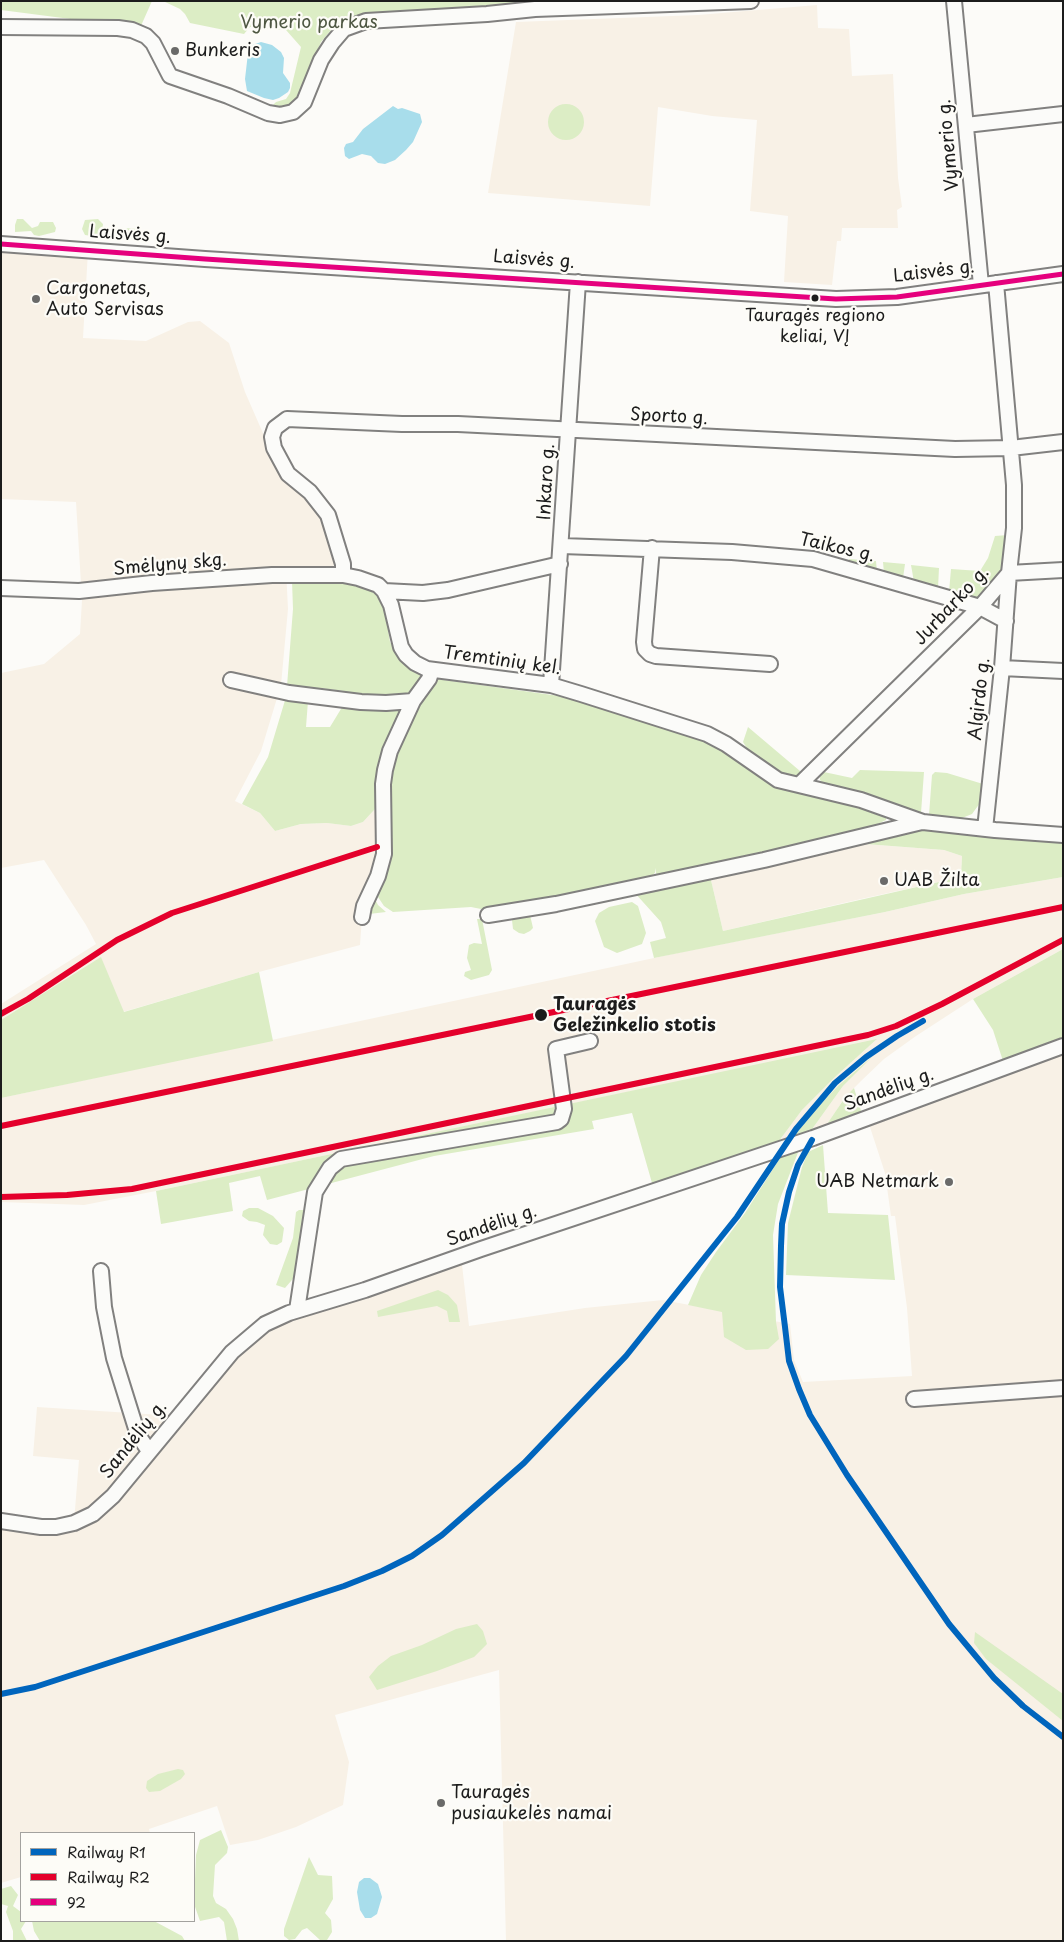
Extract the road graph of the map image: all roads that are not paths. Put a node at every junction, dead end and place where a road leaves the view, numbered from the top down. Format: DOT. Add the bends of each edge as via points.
graph roads {
  1 [pos="751,1"];
  2 [pos="954,1"];
  3 [pos="1,27"];
  4 [pos="1063,114"];
  5 [pos="966,125"];
  6 [pos="1,244"];
  7 [pos="1063,274"];
  8 [pos="578,282"];
  9 [pos="996,283"];
  10 [pos="981,285"];
  11 [pos="569,430"];
  12 [pos="1063,442"];
  13 [pos="1011,448"];
  14 [pos="562,546"];
  15 [pos="652,548"];
  16 [pos="560,564"];
  17 [pos="1063,570"];
  18 [pos="1009,573"];
  19 [pos="343,575"];
  20 [pos="1,588"];
  21 [pos="384,591"];
  22 [pos="980,607"];
  23 [pos="1006,620"];
  24 [pos="770,664"];
  25 [pos="1002,668"];
  26 [pos="432,670"];
  27 [pos="1063,671"];
  28 [pos="230,680"];
  29 [pos="552,685"];
  30 [pos="413,701"];
  31 [pos="799,785"];
  32 [pos="887,808"];
  33 [pos="923,822"];
  34 [pos="985,829"];
  35 [pos="887,830"];
  36 [pos="1063,834"];
  37 [pos="488,915"];
  38 [pos="362,917"];
  39 [pos="590,1041"];
  40 [pos="1063,1046"];
  41 [pos="101,1271"];
  42 [pos="297,1310"];
  43 [pos="1063,1388"];
  44 [pos="914,1398"];
  45 [pos="149,1451"];
  46 [pos="1,1521"];
  1 -- 3 [label="street" via="535,9 366,21 344,29 321,60 304,102 293,112 280,115 170,76 153,43 132,30"];
  2 -- 5 [label="street, Vymerio g."];
  4 -- 5 [label="street"];
  5 -- 10 [label="street, Vymerio g."];
  6 -- 8 [label="street, Laisvės g."];
  7 -- 9 [label="street, Laisvės g."];
  8 -- 10 [label="street, Laisvės g." via="836,299 897,297"];
  8 -- 11 [label="street, Inkaro g."];
  9 -- 10 [label="street, Laisvės g."];
  9 -- 13 [label="street, Jurbarko g."];
  11 -- 13 [label="street, Sporto g." via="955,449"];
  11 -- 14 [label="street, Inkaro g."];
  11 -- 19 [label="street, Sporto g." via="287,419 275,428 272,437 280,461 288,474 310,492 328,516 343,564"];
  12 -- 13 [label="street, Sporto g."];
  13 -- 18 [label="street, Jurbarko g." via="1014,528"];
  14 -- 15 [label="street, Taikos g."];
  14 -- 16 [label="street, Inkaro g."];
  15 -- 22 [label="street, Taikos g." via="813,559"];
  15 -- 24 [label="street" via="644,642 650,654"];
  16 -- 21 [label="street" via="448,590 423,593"];
  16 -- 29 [label="street, Inkaro g."];
  17 -- 18 [label="street"];
  18 -- 22 [label="street, Jurbarko g."];
  18 -- 23 [label="street, Algirdo g."];
  19 -- 20 [label="street, Smėlynų skg." via="272,575 152,583 79,592"];
  19 -- 21 [label="street" via="368,581"];
  21 -- 26 [label="street, Tremtinių kel." via="391,605 401,647 415,663"];
  22 -- 23 [label="street, Taikos g."];
  22 -- 31 [label="street, Jurbarko g."];
  23 -- 25 [label="street, Algirdo g."];
  25 -- 27 [label="street"];
  25 -- 34 [label="street, Algirdo g."];
  26 -- 29 [label="street, Tremtinių kel."];
  26 -- 30 [label="street"];
  28 -- 30 [label="street" via="289,693 361,702"];
  29 -- 31 [label="street, Tremtinių kel." via="707,734 778,780"];
  30 -- 38 [label="street" via="390,751 385,770 384,854"];
  31 -- 32 [label="street, Tremtinių kel."];
  32 -- 33 [label="street, Tremtinių kel."];
  32 -- 35 [label="street" via="893,820"];
  33 -- 34 [label="street, Tremtinių kel."];
  33 -- 35 [label="street, Tremtinių kel."];
  34 -- 36 [label="street, Tremtinių kel."];
  35 -- 37 [label="street, Tremtinių kel." via="764,860 556,904"];
  39 -- 42 [label="street" via="556,1049 564,1109 557,1122 341,1159 330,1168 315,1192"];
  40 -- 42 [label="street, Sandėlių g." via="813,1138 365,1290"];
  41 -- 45 [label="street" via="104,1308 114,1358 138,1435"];
  42 -- 45 [label="street, Sandėlių g." via="265,1324 232,1352"];
  43 -- 44 [label="street"];
  45 -- 46 [label="street, Sandėlių g." via="113,1496 93,1514 56,1527"];
}
